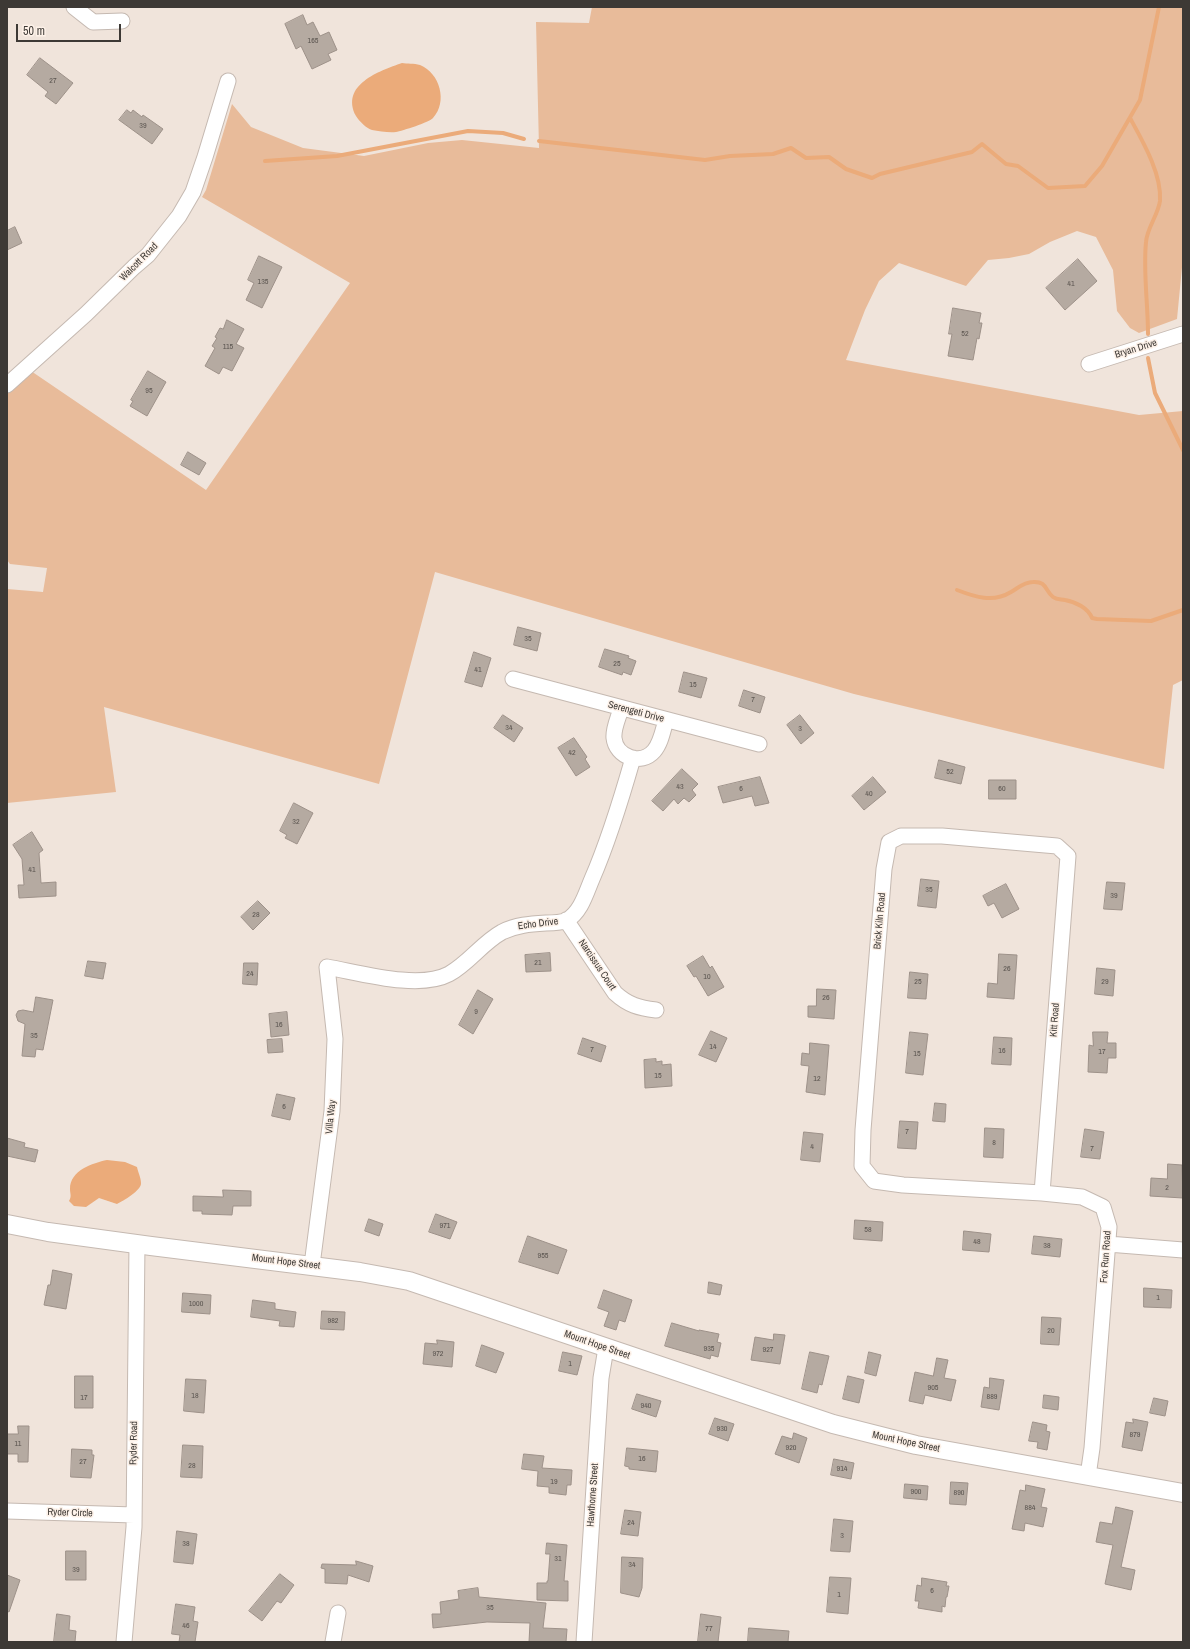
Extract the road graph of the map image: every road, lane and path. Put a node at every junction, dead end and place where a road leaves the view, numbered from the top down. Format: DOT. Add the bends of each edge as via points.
graph roads {
  1 [pos="74,7"];
  2 [pos="122,21"];
  3 [pos="228,81"];
  4 [pos="1183,334"];
  5 [pos="1089,364"];
  6 [pos="7,385"];
  7 [pos="513,679"];
  8 [pos="621,708"];
  9 [pos="666,720"];
  10 [pos="759,744"];
  11 [pos="633,758"];
  12 [pos="1061,849"];
  13 [pos="566,920"];
  14 [pos="327,967"];
  15 [pos="656,1010"];
  16 [pos="867,1173"];
  17 [pos="1042,1193"];
  18 [pos="7,1224"];
  19 [pos="137,1244"];
  20 [pos="1108,1244"];
  21 [pos="1183,1250"];
  22 [pos="312,1265"];
  23 [pos="606,1348"];
  24 [pos="1088,1476"];
  25 [pos="1183,1493"];
  26 [pos="7,1511"];
  27 [pos="134,1515"];
  28 [pos="338,1613"];
  29 [pos="124,1642"];
  30 [pos="333,1642"];
  31 [pos="584,1642"];
  1 -- 2 [label="street" via="93,22"];
  3 -- 6 [label="street, Walcott Road" via="195,185 179,216 148,255"];
  4 -- 5 [label="street, Bryan Drive"];
  7 -- 8 [label="street, Serengeti Drive"];
  8 -- 9 [label="street, Serengeti Drive"];
  8 -- 11 [label="street" via="614,737 616,746 622,753"];
  9 -- 10 [label="street, Serengeti Drive"];
  9 -- 11 [label="street" via="658,747 653,753 646,757"];
  11 -- 13 [label="street, Echo Drive" via="604,851 581,904"];
  12 -- 16 [label="street, Brick Kiln Road" via="1057,846 1015,841 942,836 901,836 889,842 884,869 863,1130 862,1166"];
  12 -- 17 [label="street, Kitt Road" via="1068,856"];
  13 -- 14 [label="street, Echo Drive" via="519,925 509,929 450,973 422,982"];
  13 -- 15 [label="street, Narcissus Court" via="615,993 632,1005"];
  14 -- 22 [label="street, Villa Way" via="335,1039 332,1111"];
  16 -- 17 [label="street, Fox Run Road" via="874,1181 903,1185"];
  17 -- 20 [label="street, Fox Run Road" via="1082,1197 1103,1207 1109,1227"];
  18 -- 19 [label="street, Mount Hope Street"];
  19 -- 22 [label="street, Mount Hope Street"];
  19 -- 27 [label="street, Ryder Road"];
  20 -- 21 [label="street"];
  20 -- 24 [label="street, Fox Run Road"];
  22 -- 23 [label="street, Mount Hope Street" via="409,1281"];
  23 -- 24 [label="street, Mount Hope Street" via="833,1424 916,1445"];
  23 -- 31 [label="street, Hawthorne Street" via="601,1378"];
  24 -- 25 [label="street, Mount Hope Street"];
  26 -- 27 [label="street, Ryder Circle"];
  27 -- 29 [label="street, Ryder Road"];
  28 -- 30 [label="street"];
}
